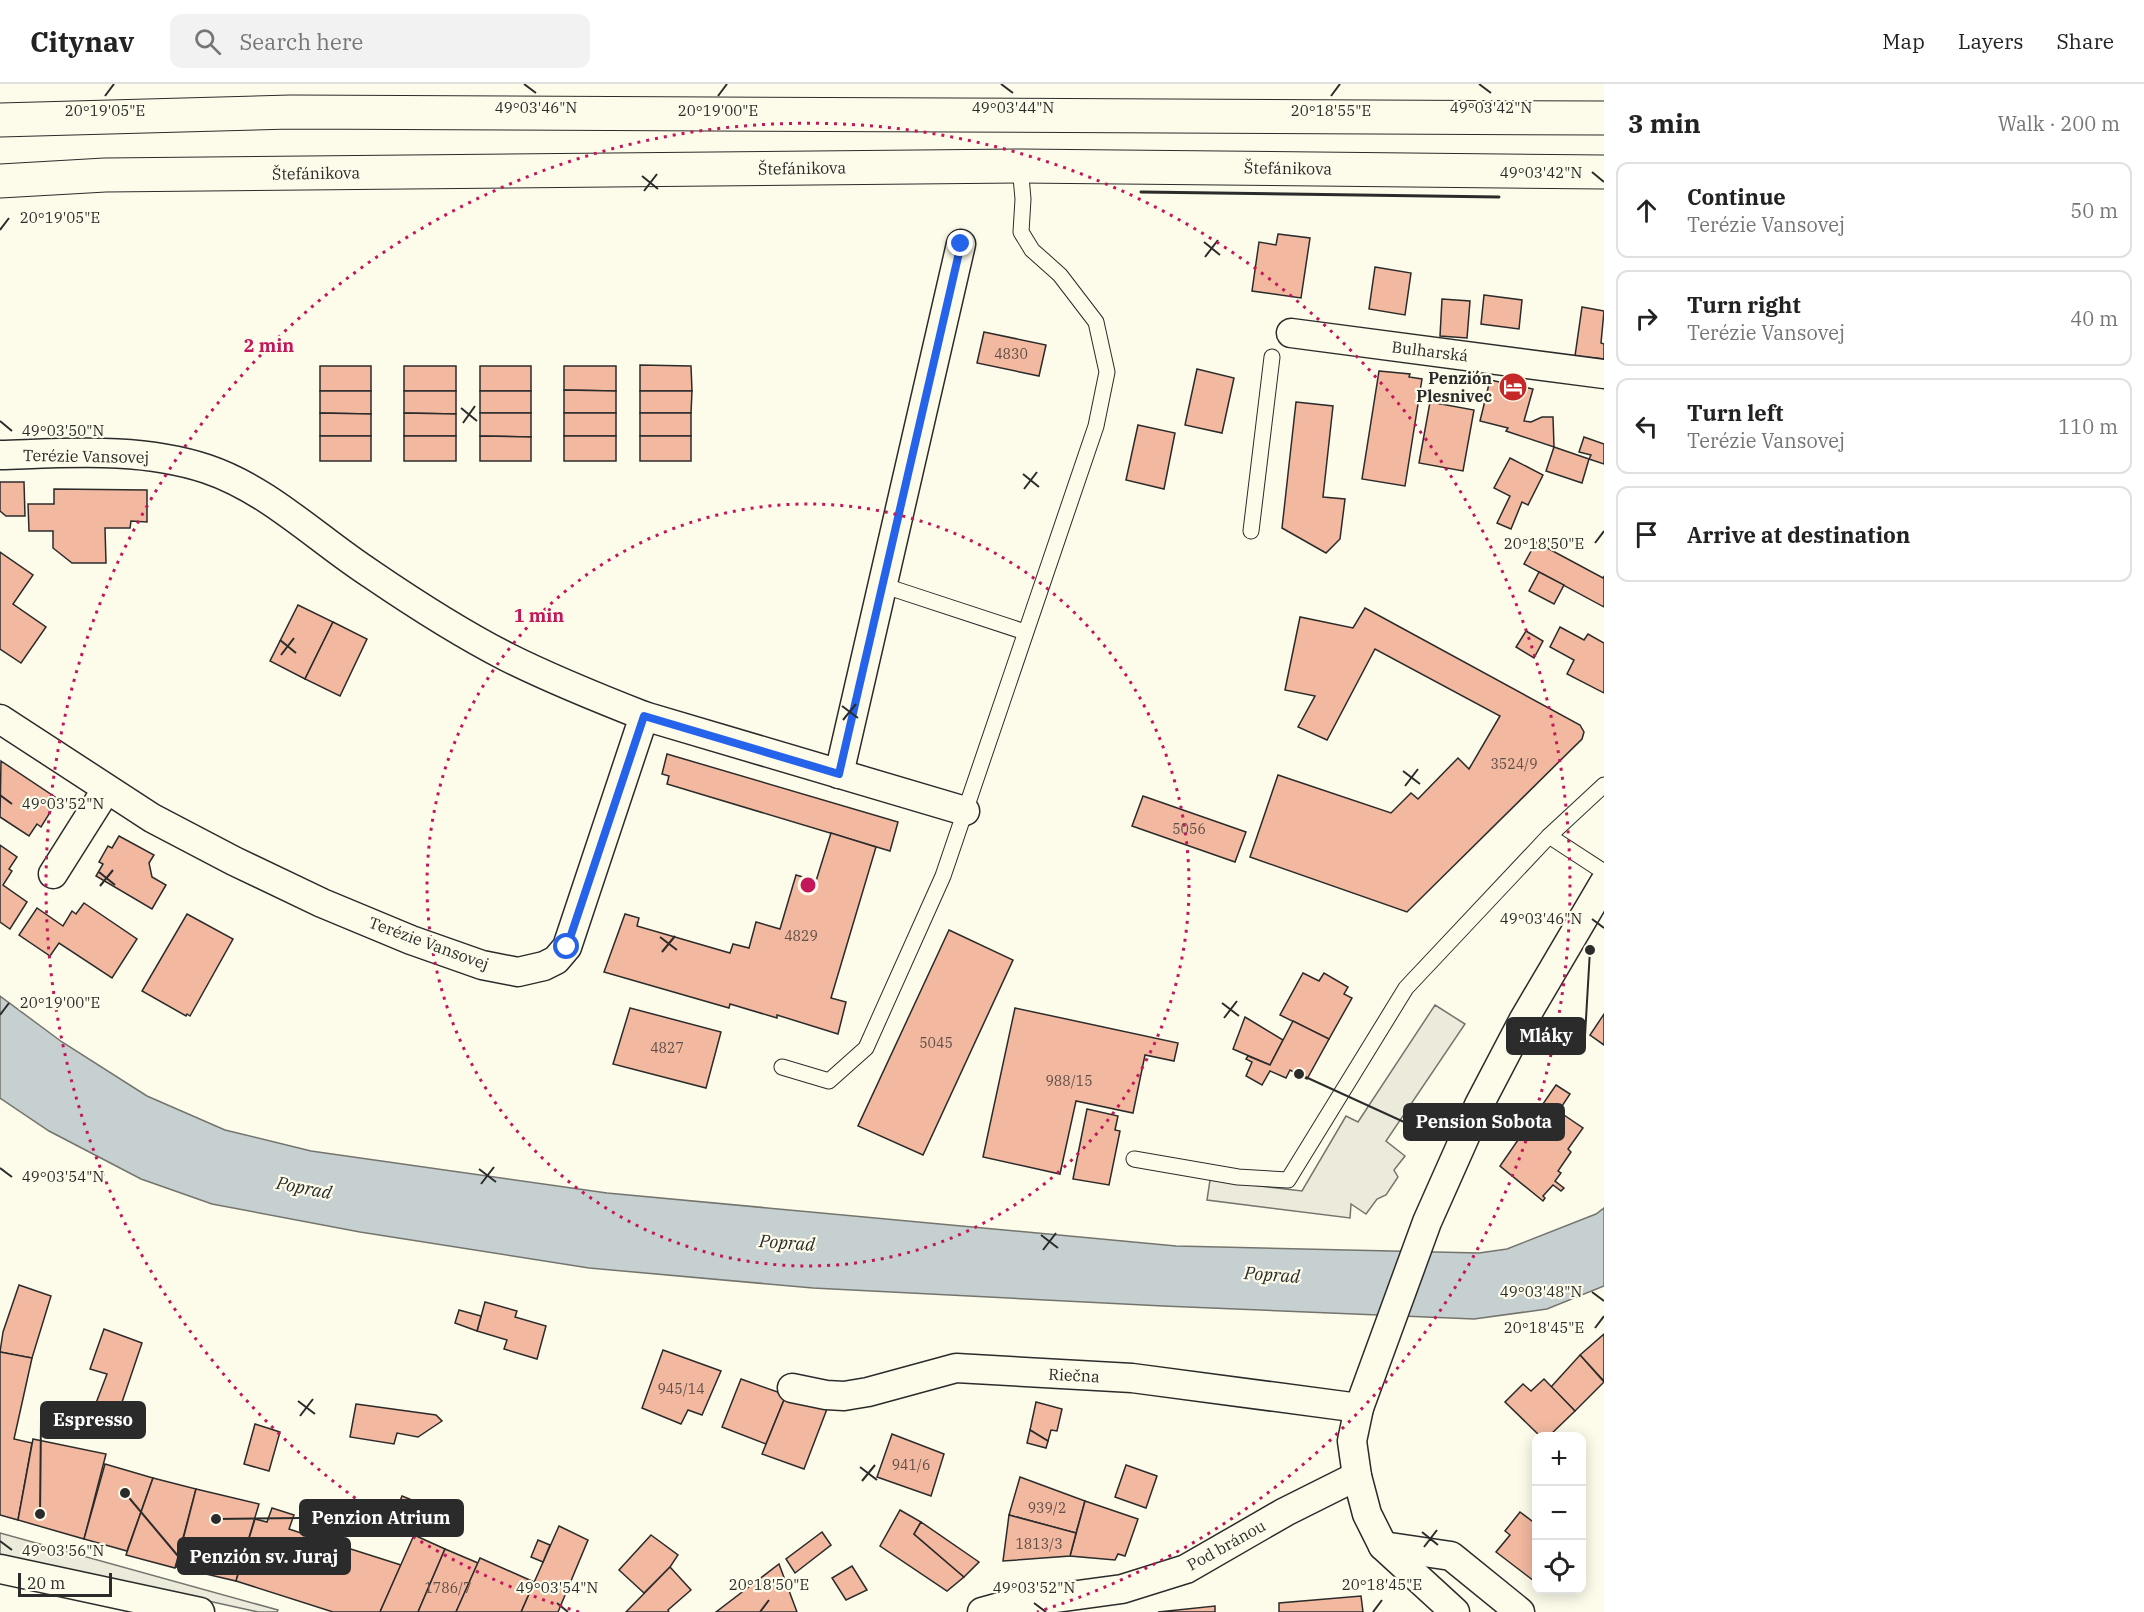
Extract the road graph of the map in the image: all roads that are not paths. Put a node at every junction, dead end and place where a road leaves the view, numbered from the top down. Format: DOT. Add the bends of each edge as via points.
graph roads {
  1 [pos="1604,118"];
  2 [pos="0,120"];
  3 [pos="1020,166"];
  4 [pos="1604,172"];
  5 [pos="0,181"];
  6 [pos="961,244"];
  7 [pos="1291,333"];
  8 [pos="1272,357"];
  9 [pos="1604,374"];
  10 [pos="0,455"];
  11 [pos="1251,531"];
  12 [pos="882,585"];
  13 [pos="1025,632"];
  14 [pos="644,716"];
  15 [pos="0,719"];
  16 [pos="839,774"];
  17 [pos="1604,785"];
  18 [pos="106,790"];
  19 [pos="965,811"];
  20 [pos="1549,836"];
  21 [pos="1604,872"];
  22 [pos="53,874"];
  23 [pos="1600,898"];
  24 [pos="782,1067"];
  25 [pos="1134,1159"];
  26 [pos="792,1388"];
  27 [pos="1359,1408"];
  28 [pos="1357,1476"];
  29 [pos="1383,1546"];
  30 [pos="0,1569"];
  31 [pos="200,1612"];
  32 [pos="982,1612"];
  33 [pos="1455,1612"];
  34 [pos="1520,1612"];
  1 -- 2 [label="main road" via="291,112"];
  3 -- 4 [label="main road, Štefánikova"];
  3 -- 5 [label="main road, Štefánikova" via="105,175"];
  3 -- 13 [label="lane" via="1021,232 1032,250 1060,275 1096,322 1107,372 1096,426"];
  6 -- 12 [label="street"];
  7 -- 9 [label="street, Bulharská"];
  8 -- 11 [label="lane"];
  10 -- 14 [label="street, Terézie Vansovej" via="157,457 209,470 265,498 436,617 506,656"];
  12 -- 13 [label="lane"];
  12 -- 16 [label="street"];
  13 -- 19 [label="lane"];
  14 -- 16 [label="street, Terézie Vansovej"];
  14 -- 18 [label="street, Terézie Vansovej" via="567,947 556,960 518,972 482,965 322,903 213,851"];
  15 -- 18 [label="street, Terézie Vansovej"];
  16 -- 19 [label="street, Terézie Vansovej"];
  17 -- 20 [label="lane"];
  18 -- 22 [label="street"];
  19 -- 24 [label="lane" via="943,876 866,1048 829,1081"];
  20 -- 21 [label="lane"];
  20 -- 25 [label="lane" via="1406,988 1288,1180 1238,1177"];
  23 -- 27 [label="street" via="1524,1019 1492,1079 1427,1222"];
  26 -- 27 [label="street, Riečna" via="844,1396 956,1368 1132,1378"];
  27 -- 28 [label="street" via="1352,1441"];
  28 -- 29 [label="street" via="1367,1514"];
  28 -- 32 [label="street, Pod bránou" via="1186,1569 1122,1589 1011,1604"];
  29 -- 33 [label="street"];
  29 -- 34 [label="street" via="1451,1556"];
  30 -- 31 [label="street"];
}
